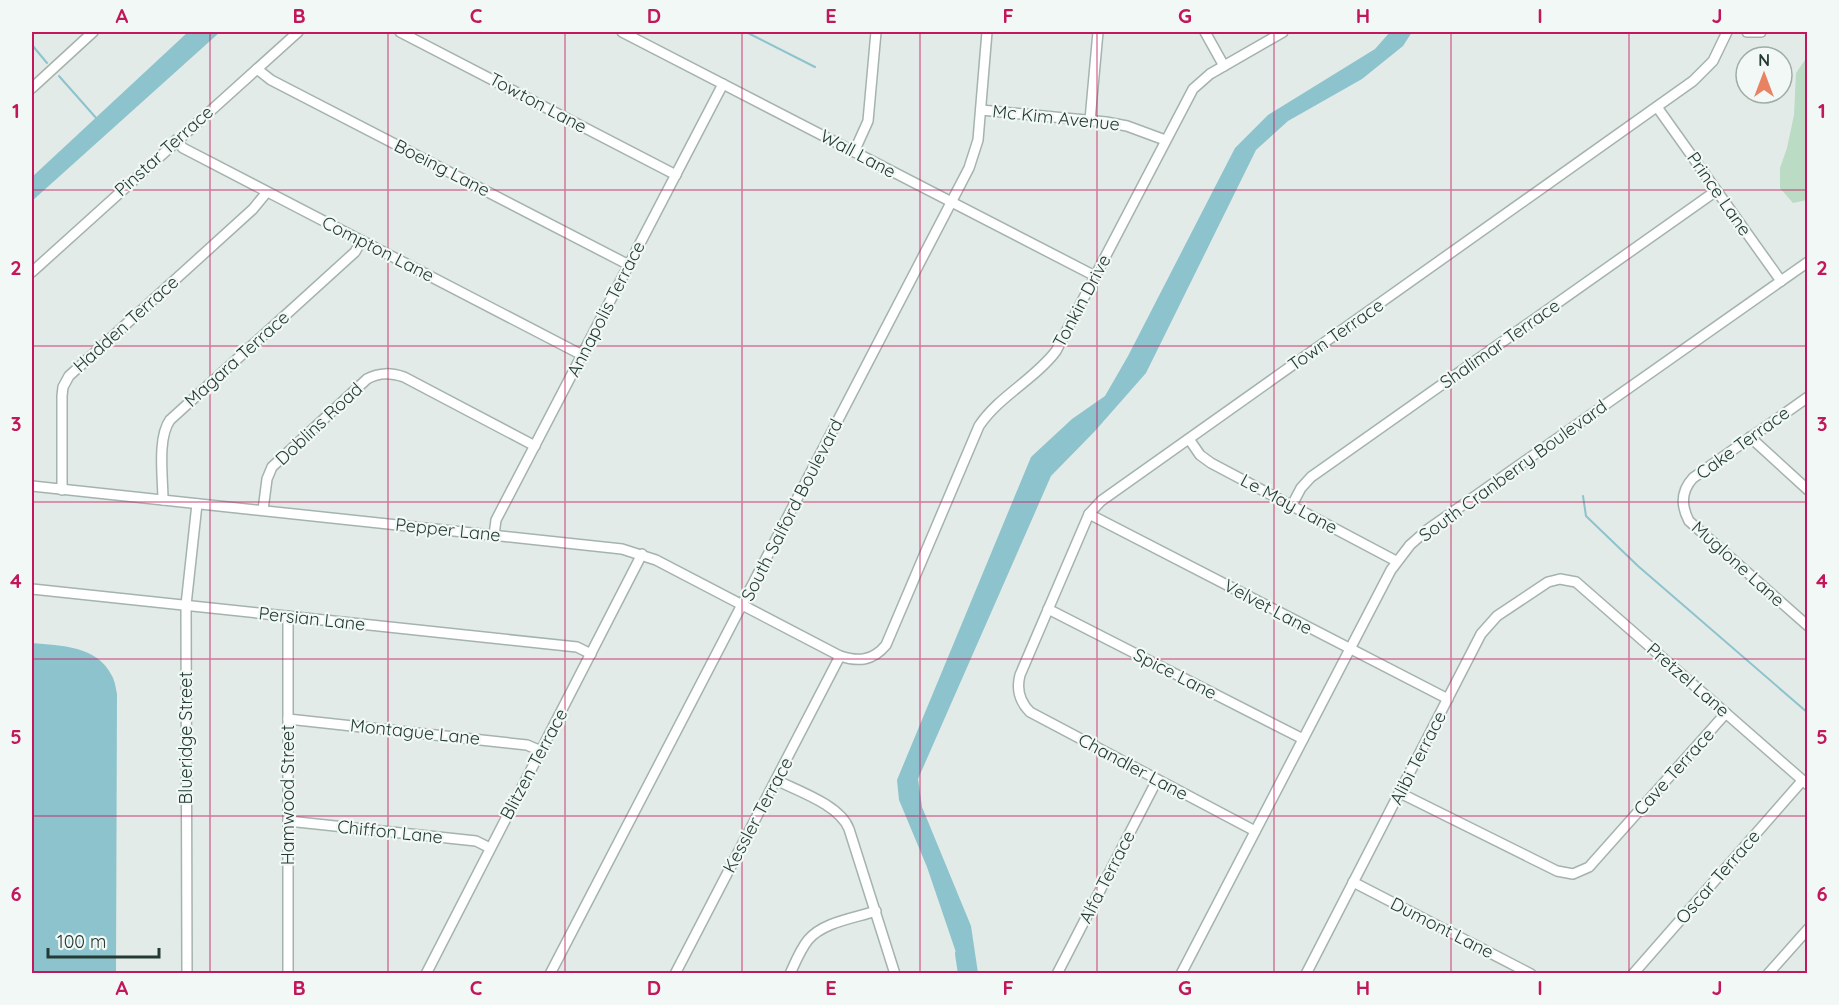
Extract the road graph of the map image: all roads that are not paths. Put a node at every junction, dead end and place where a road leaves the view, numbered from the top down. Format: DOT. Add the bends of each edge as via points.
graph roads {
  1 [pos="93,32"];
  2 [pos="298,32"];
  3 [pos="400,32"];
  4 [pos="622,32"];
  5 [pos="876,32"];
  6 [pos="987,32"];
  7 [pos="1098,32"];
  8 [pos="1205,32"];
  9 [pos="1283,32"];
  10 [pos="1727,32"];
  11 [pos="1747,32"];
  12 [pos="1761,32"];
  13 [pos="1224,66"];
  14 [pos="257,69"];
  15 [pos="723,84"];
  16 [pos="32,88"];
  17 [pos="1658,107"];
  18 [pos="981,110"];
  19 [pos="1090,120"];
  20 [pos="176,140"];
  21 [pos="1165,140"];
  22 [pos="854,152"];
  23 [pos="676,175"];
  24 [pos="1716,191"];
  25 [pos="267,192"];
  26 [pos="950,203"];
  27 [pos="361,241"];
  28 [pos="1808,262"];
  29 [pos="628,265"];
  30 [pos="32,272"];
  31 [pos="1095,276"];
  32 [pos="1781,281"];
  33 [pos="582,355"];
  34 [pos="1808,397"];
  35 [pos="1750,437"];
  36 [pos="1189,439"];
  37 [pos="535,446"];
  38 [pos="32,486"];
  39 [pos="62,490"];
  40 [pos="1808,490"];
  41 [pos="1684,495"];
  42 [pos="164,500"];
  43 [pos="197,504"];
  44 [pos="1292,505"];
  45 [pos="263,510"];
  46 [pos="1089,514"];
  47 [pos="494,535"];
  48 [pos="642,554"];
  49 [pos="1396,561"];
  50 [pos="1566,579"];
  51 [pos="32,589"];
  52 [pos="186,605"];
  53 [pos="742,605"];
  54 [pos="1048,609"];
  55 [pos="288,616"];
  56 [pos="1808,626"];
  57 [pos="1349,650"];
  58 [pos="591,654"];
  59 [pos="840,656"];
  60 [pos="1019,694"];
  61 [pos="1448,699"];
  62 [pos="1726,713"];
  63 [pos="288,719"];
  64 [pos="1303,739"];
  65 [pos="541,751"];
  66 [pos="776,780"];
  67 [pos="1157,780"];
  68 [pos="1805,783"];
  69 [pos="1400,793"];
  70 [pos="288,821"];
  71 [pos="1255,831"];
  72 [pos="490,848"];
  73 [pos="1353,882"];
  74 [pos="876,911"];
  75 [pos="1808,929"];
  76 [pos="1307,973"];
  77 [pos="187,974"];
  78 [pos="288,974"];
  79 [pos="426,974"];
  80 [pos="550,974"];
  81 [pos="675,974"];
  82 [pos="790,974"];
  83 [pos="896,974"];
  84 [pos="1057,974"];
  85 [pos="1181,974"];
  86 [pos="1531,974"];
  87 [pos="1633,974"];
  88 [pos="1768,974"];
  1 -- 16 [label="street"];
  2 -- 14 [label="street, Pinstar Terrace"];
  3 -- 23 [label="street, Towton Lane"];
  4 -- 15 [label="street, Wall Lane"];
  5 -- 22 [label="street" via="868,121"];
  6 -- 18 [label="street, South Salford Boulevard"];
  7 -- 19 [label="street"];
  8 -- 13 [label="street"];
  9 -- 13 [label="street, Tonkin Drive"];
  10 -- 17 [label="street, Town Terrace" via="1707,69"];
  11 -- 12 [label="street"];
  13 -- 21 [label="street, Tonkin Drive" via="1192,89"];
  14 -- 20 [label="street, Pinstar Terrace"];
  14 -- 29 [label="street, Boeing Lane" via="271,80"];
  15 -- 22 [label="street, Wall Lane"];
  15 -- 23 [label="street, Annapolis Terrace"];
  17 -- 24 [label="street, Prince Lane"];
  17 -- 36 [label="street, Town Terrace"];
  18 -- 19 [label="street, Mc Kim Avenue"];
  18 -- 26 [label="street, South Salford Boulevard" via="974,156"];
  19 -- 21 [label="street, Mc Kim Avenue" via="1127,126"];
  20 -- 25 [label="street, Compton Lane" via="183,148"];
  20 -- 30 [label="street, Pinstar Terrace"];
  21 -- 31 [label="street, Tonkin Drive"];
  22 -- 26 [label="street, Wall Lane"];
  23 -- 29 [label="street, Annapolis Terrace"];
  24 -- 32 [label="street, Prince Lane"];
  24 -- 44 [label="street, Shalimar Terrace" via="1311,477"];
  25 -- 27 [label="street, Compton Lane"];
  25 -- 39 [label="street, Hadden Terrace" via="69,376 62,396"];
  26 -- 31 [label="street, Wall Lane"];
  26 -- 53 [label="street, South Salford Boulevard"];
  27 -- 33 [label="street, Compton Lane"];
  27 -- 42 [label="street, Magara Terrace" via="355,252 170,420 163,439"];
  28 -- 32 [label="street, South Cranberry Boulevard"];
  29 -- 33 [label="street, Annapolis Terrace"];
  31 -- 59 [label="street, Tonkin Drive" via="1052,356 991,410 979,426 886,645 868,659"];
  32 -- 49 [label="street, South Cranberry Boulevard" via="1427,530"];
  33 -- 37 [label="street, Annapolis Terrace"];
  34 -- 35 [label="street, Cake Terrace"];
  35 -- 40 [label="street"];
  35 -- 41 [label="street, Cake Terrace" via="1693,478"];
  36 -- 44 [label="street, Le May Lane" via="1211,463"];
  36 -- 46 [label="street, Town Terrace" via="1101,501"];
  37 -- 45 [label="street, Doblins Road" via="404,377 380,374 367,379 278,460 268,473"];
  37 -- 47 [label="street, Annapolis Terrace" via="496,520"];
  38 -- 39 [label="street, Pepper Lane"];
  39 -- 42 [label="street, Pepper Lane"];
  41 -- 56 [label="street, Muglone Lane" via="1689,521"];
  42 -- 43 [label="street, Pepper Lane"];
  43 -- 45 [label="street, Pepper Lane"];
  43 -- 52 [label="street, Blueridge Street"];
  44 -- 49 [label="street, Le May Lane"];
  45 -- 47 [label="street, Pepper Lane"];
  46 -- 54 [label="street, Town Terrace"];
  46 -- 57 [label="street, Velvet Lane"];
  47 -- 48 [label="street, Pepper Lane"];
  48 -- 53 [label="street, Pepper Lane"];
  48 -- 58 [label="street, Blitzen Terrace"];
  49 -- 57 [label="street, South Cranberry Boulevard"];
  50 -- 61 [label="street, Alibi Terrace" via="1548,582 1488,624"];
  50 -- 62 [label="street, Pretzel Lane" via="1576,582"];
  51 -- 52 [label="street, Persian Lane"];
  52 -- 55 [label="street, Persian Lane"];
  52 -- 77 [label="street, Blueridge Street"];
  53 -- 59 [label="street, Pepper Lane"];
  53 -- 80 [label="street, South Salford Boulevard"];
  54 -- 60 [label="street, Town Terrace" via="1020,675"];
  54 -- 64 [label="street, Spice Lane"];
  55 -- 58 [label="street, Persian Lane" via="577,647"];
  55 -- 63 [label="street, Hamwood Street"];
  57 -- 61 [label="street, Velvet Lane"];
  57 -- 64 [label="street, South Cranberry Boulevard"];
  58 -- 65 [label="street, Blitzen Terrace"];
  59 -- 66 [label="street, Kessler Terrace"];
  60 -- 67 [label="street, Chandler Lane" via="1030,712"];
  61 -- 69 [label="street, Alibi Terrace"];
  62 -- 68 [label="street, Pretzel Lane"];
  62 -- 69 [label="street, Cave Terrace" via="1582,872 1566,874 1547,867"];
  63 -- 65 [label="street, Montague Lane" via="527,744"];
  63 -- 70 [label="street, Hamwood Street"];
  64 -- 71 [label="street, South Cranberry Boulevard"];
  65 -- 72 [label="street, Blitzen Terrace"];
  66 -- 74 [label="street" via="844,818"];
  66 -- 81 [label="street, Kessler Terrace"];
  67 -- 71 [label="street, Chandler Lane"];
  67 -- 84 [label="street, Alfa Terrace"];
  68 -- 87 [label="street, Oscar Terrace"];
  69 -- 73 [label="street, Alibi Terrace"];
  70 -- 72 [label="street, Chiffon Lane" via="476,841"];
  70 -- 78 [label="street, Hamwood Street"];
  71 -- 85 [label="street, South Cranberry Boulevard"];
  72 -- 79 [label="street, Blitzen Terrace"];
  73 -- 76 [label="street, Alibi Terrace"];
  73 -- 86 [label="street, Dumont Lane"];
  74 -- 82 [label="street" via="814,934"];
  74 -- 83 [label="street"];
  75 -- 88 [label="street"];
}
